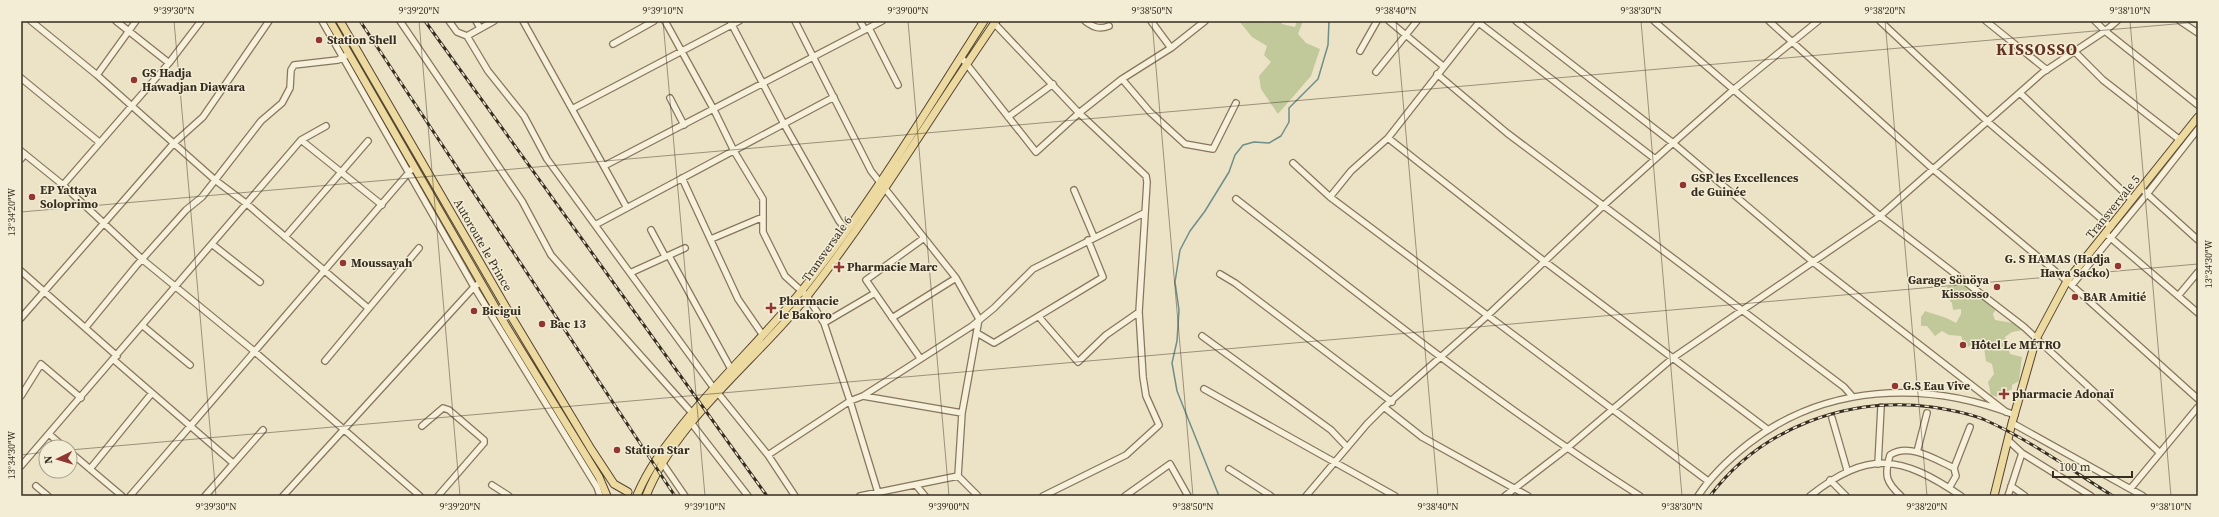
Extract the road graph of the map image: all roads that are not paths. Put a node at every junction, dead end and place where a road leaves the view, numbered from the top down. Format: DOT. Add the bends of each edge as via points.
graph roads {
  1 [pos="31,21"];
  2 [pos="116,21"];
  3 [pos="136,21"];
  4 [pos="201,21"];
  5 [pos="269,21"];
  6 [pos="322,21"];
  7 [pos="330,21"];
  8 [pos="340,21"];
  9 [pos="400,21"];
  10 [pos="449,21"];
  11 [pos="476,21"];
  12 [pos="494,21"];
  13 [pos="523,21"];
  14 [pos="654,21"];
  15 [pos="665,21"];
  16 [pos="739,21"];
  17 [pos="795,21"];
  18 [pos="860,21"];
  19 [pos="882,21"];
  20 [pos="984,21"];
  21 [pos="1085,21"];
  22 [pos="1150,21"];
  23 [pos="1205,21"];
  24 [pos="1377,21"];
  25 [pos="1389,21"];
  26 [pos="1417,21"];
  27 [pos="1516,21"];
  28 [pos="1654,21"];
  29 [pos="1769,21"];
  30 [pos="1818,21"];
  31 [pos="1880,21"];
  32 [pos="1986,21"];
  33 [pos="2095,21"];
  34 [pos="2117,21"];
  35 [pos="2180,21"];
  36 [pos="995,22"];
  37 [pos="1479,22"];
  38 [pos="731,23"];
  39 [pos="1109,26"];
  40 [pos="480,28"];
  41 [pos="867,29"];
  42 [pos="129,31"];
  43 [pos="2105,31"];
  44 [pos="2198,33"];
  45 [pos="1406,35"];
  46 [pos="466,36"];
  47 [pos="1792,43"];
  48 [pos="613,44"];
  49 [pos="1171,48"];
  50 [pos="682,51"];
  51 [pos="1360,51"];
  52 [pos="2075,52"];
  53 [pos="346,56"];
  54 [pos="813,57"];
  55 [pos="961,57"];
  56 [pos="169,63"];
  57 [pos="966,63"];
  58 [pos="1443,66"];
  59 [pos="2047,70"];
  60 [pos="1376,72"];
  61 [pos="1437,74"];
  62 [pos="97,75"];
  63 [pos="21,78"];
  64 [pos="1122,79"];
  65 [pos="764,82"];
  66 [pos="1053,84"];
  67 [pos="898,85"];
  68 [pos="1733,90"];
  69 [pos="2020,93"];
  70 [pos="834,97"];
  71 [pos="670,98"];
  72 [pos="1236,103"];
  73 [pos="131,105"];
  74 [pos="2198,105"];
  75 [pos="572,109"];
  76 [pos="714,110"];
  77 [pos="1079,113"];
  78 [pos="1008,117"];
  79 [pos="2198,117"];
  80 [pos="1988,122"];
  81 [pos="784,124"];
  82 [pos="684,125"];
  83 [pos="326,126"];
  84 [pos="2198,129"];
  85 [pos="1388,138"];
  86 [pos="301,140"];
  87 [pos="2180,140"];
  88 [pos="368,141"];
  89 [pos="99,142"];
  90 [pos="174,143"];
  91 [pos="1673,143"];
  92 [pos="734,151"];
  93 [pos="22,154"];
  94 [pos="1655,159"];
  95 [pos="1294,163"];
  96 [pos="604,166"];
  97 [pos="412,169"];
  98 [pos="1934,170"];
  99 [pos="340,171"];
  100 [pos="682,178"];
  101 [pos="215,180"];
  102 [pos="63,185"];
  103 [pos="881,186"];
  104 [pos="2141,188"];
  105 [pos="1074,190"];
  106 [pos="2147,194"];
  107 [pos="1330,198"];
  108 [pos="1236,199"];
  109 [pos="2132,200"];
  110 [pos="247,204"];
  111 [pos="382,205"];
  112 [pos="1604,205"];
  113 [pos="627,208"];
  114 [pos="1144,213"];
  115 [pos="1880,216"];
  116 [pos="763,217"];
  117 [pos="103,221"];
  118 [pos="595,225"];
  119 [pos="846,229"];
  120 [pos="650,230"];
  121 [pos="2108,230"];
  122 [pos="285,237"];
  123 [pos="1094,237"];
  124 [pos="924,238"];
  125 [pos="2112,238"];
  126 [pos="711,239"];
  127 [pos="1088,240"];
  128 [pos="2198,240"];
  129 [pos="213,245"];
  130 [pos="418,248"];
  131 [pos="686,248"];
  132 [pos="667,256"];
  133 [pos="143,260"];
  134 [pos="1544,261"];
  135 [pos="1813,262"];
  136 [pos="21,271"];
  137 [pos="324,272"];
  138 [pos="2198,272"];
  139 [pos="630,273"];
  140 [pos="1220,274"];
  141 [pos="956,278"];
  142 [pos="260,282"];
  143 [pos="481,282"];
  144 [pos="2069,283"];
  145 [pos="474,287"];
  146 [pos="176,288"];
  147 [pos="44,291"];
  148 [pos="804,293"];
  149 [pos="875,293"];
  150 [pos="2178,296"];
  151 [pos="368,308"];
  152 [pos="1743,311"];
  153 [pos="1139,312"];
  154 [pos="2198,313"];
  155 [pos="1487,316"];
  156 [pos="1038,317"];
  157 [pos="21,318"];
  158 [pos="892,318"];
  159 [pos="979,319"];
  160 [pos="824,323"];
  161 [pos="143,326"];
  162 [pos="86,327"];
  163 [pos="978,333"];
  164 [pos="762,334"];
  165 [pos="1202,336"];
  166 [pos="2036,339"];
  167 [pos="254,351"];
  168 [pos="115,358"];
  169 [pos="920,358"];
  170 [pos="1440,358"];
  171 [pos="1674,358"];
  172 [pos="325,361"];
  173 [pos="190,365"];
  174 [pos="730,369"];
  175 [pos="716,389"];
  176 [pos="1204,389"];
  177 [pos="152,394"];
  178 [pos="21,396"];
  179 [pos="863,396"];
  180 [pos="1852,396"];
  181 [pos="81,398"];
  182 [pos="2198,399"];
  183 [pos="850,401"];
  184 [pos="1392,402"];
  185 [pos="1384,407"];
  186 [pos="2198,407"];
  187 [pos="1881,408"];
  188 [pos="1614,409"];
  189 [pos="2006,412"];
  190 [pos="1927,413"];
  191 [pos="962,414"];
  192 [pos="2015,415"];
  193 [pos="691,418"];
  194 [pos="1832,418"];
  195 [pos="2012,423"];
  196 [pos="422,426"];
  197 [pos="189,427"];
  198 [pos="1970,427"];
  199 [pos="1767,429"];
  200 [pos="262,430"];
  201 [pos="344,431"];
  202 [pos="49,434"];
  203 [pos="55,439"];
  204 [pos="2009,441"];
  205 [pos="1347,447"];
  206 [pos="1566,449"];
  207 [pos="1917,452"];
  208 [pos="2159,452"];
  209 [pos="2022,453"];
  210 [pos="768,455"];
  211 [pos="78,459"];
  212 [pos="659,459"];
  213 [pos="1335,462"];
  214 [pos="233,463"];
  215 [pos="1878,464"];
  216 [pos="1887,465"];
  217 [pos="21,466"];
  218 [pos="1229,468"];
  219 [pos="1954,468"];
  220 [pos="90,469"];
  221 [pos="1847,470"];
  222 [pos="958,476"];
  223 [pos="1830,480"];
  224 [pos="1708,481"];
  225 [pos="492,485"];
  226 [pos="916,485"];
  227 [pos="36,486"];
  228 [pos="2011,486"];
  229 [pos="1949,488"];
  230 [pos="2131,488"];
  231 [pos="1514,489"];
  232 [pos="628,492"];
  233 [pos="878,494"];
  234 [pos="638,495"];
  235 [pos="48,496"];
  236 [pos="122,496"];
  237 [pos="130,496"];
  238 [pos="205,496"];
  239 [pos="283,496"];
  240 [pos="420,496"];
  241 [pos="438,496"];
  242 [pos="509,496"];
  243 [pos="600,496"];
  244 [pos="607,496"];
  245 [pos="618,496"];
  246 [pos="646,496"];
  247 [pos="685,496"];
  248 [pos="748,496"];
  249 [pos="795,496"];
  250 [pos="860,496"];
  251 [pos="925,496"];
  252 [pos="978,496"];
  253 [pos="1043,496"];
  254 [pos="1125,496"];
  255 [pos="1188,496"];
  256 [pos="1271,496"];
  257 [pos="1306,496"];
  258 [pos="1396,496"];
  259 [pos="1505,496"];
  260 [pos="1528,496"];
  261 [pos="1640,496"];
  262 [pos="1698,496"];
  263 [pos="1810,496"];
  264 [pos="1846,496"];
  265 [pos="1901,496"];
  266 [pos="1961,496"];
  267 [pos="1994,496"];
  268 [pos="2008,496"];
  269 [pos="2025,496"];
  270 [pos="2091,496"];
  271 [pos="2143,496"];
  1 -- 62 [label="street"];
  2 -- 42 [label="street"];
  3 -- 42 [label="street"];
  4 -- 56 [label="street"];
  5 -- 90 [label="street" via="203,117"];
  6 -- 53 [label="street"];
  7 -- 53 [label="main road, Autoroute le Prince"];
  8 -- 232 [label="main road, Autoroute le Prince" via="587,442 614,484"];
  9 -- 193 [label="street" via="522,201 552,255"];
  10 -- 46 [label="street" via="457,32"];
  11 -- 40 [label="street"];
  12 -- 40 [label="street"];
  13 -- 75 [label="street"];
  14 -- 48 [label="street"];
  15 -- 50 [label="street"];
  16 -- 38 [label="street"];
  17 -- 54 [label="street"];
  18 -- 41 [label="street"];
  19 -- 41 [label="street"];
  20 -- 55 [label="main road, Transversale 6"];
  21 -- 39 [label="street" via="1093,27 1103,29"];
  22 -- 49 [label="street"];
  23 -- 49 [label="street"];
  24 -- 51 [label="street"];
  25 -- 45 [label="street"];
  26 -- 45 [label="street"];
  27 -- 91 [label="street"];
  28 -- 68 [label="street"];
  29 -- 47 [label="street"];
  30 -- 47 [label="street"];
  31 -- 80 [label="street"];
  32 -- 59 [label="street"];
  33 -- 43 [label="street"];
  34 -- 43 [label="street"];
  35 -- 44 [label="street"];
  36 -- 57 [label="main road, Transversale 6"];
  36 -- 66 [label="street"];
  37 -- 58 [label="street"];
  37 -- 94 [label="street"];
  38 -- 50 [label="street"];
  38 -- 65 [label="street"];
  40 -- 46 [label="street"];
  41 -- 54 [label="street"];
  41 -- 67 [label="street"];
  42 -- 56 [label="street"];
  42 -- 62 [label="street"];
  43 -- 52 [label="street"];
  43 -- 74 [label="street"];
  45 -- 58 [label="street"];
  45 -- 60 [label="street"];
  46 -- 118 [label="street" via="488,71 524,116 547,159"];
  47 -- 68 [label="street"];
  47 -- 98 [label="street"];
  49 -- 64 [label="street"];
  50 -- 75 [label="street"];
  50 -- 76 [label="street"];
  52 -- 59 [label="street"];
  52 -- 87 [label="street" via="2103,80"];
  53 -- 97 [label="main road, Autoroute le Prince"];
  53 -- 101 [label="street" via="338,60 294,65 291,70 290,88 282,103 261,121"];
  54 -- 65 [label="street"];
  54 -- 70 [label="street"];
  55 -- 57 [label="street"];
  55 -- 103 [label="main road, Transversale 6"];
  56 -- 73 [label="street"];
  57 -- 78 [label="street"];
  57 -- 103 [label="main road, Transversale 6"];
  58 -- 61 [label="street"];
  59 -- 69 [label="street"];
  61 -- 85 [label="street"];
  61 -- 112 [label="street" via="1507,133"];
  62 -- 73 [label="street"];
  63 -- 89 [label="street"];
  64 -- 72 [label="street" via="1150,112 1185,144 1213,149"];
  64 -- 77 [label="street"];
  65 -- 76 [label="street"];
  65 -- 81 [label="street"];
  66 -- 77 [label="street"];
  66 -- 78 [label="street"];
  68 -- 91 [label="street"];
  68 -- 115 [label="street"];
  69 -- 80 [label="street"];
  69 -- 109 [label="street"];
  70 -- 81 [label="street"];
  70 -- 103 [label="street" via="870,171"];
  71 -- 82 [label="street"];
  73 -- 89 [label="street"];
  73 -- 90 [label="street"];
  75 -- 96 [label="street"];
  76 -- 82 [label="street"];
  76 -- 92 [label="street"];
  77 -- 78 [label="street" via="1036,152"];
  77 -- 114 [label="street" via="1146,176"];
  79 -- 87 [label="main road, Transvervale 5"];
  80 -- 98 [label="street"];
  80 -- 121 [label="street"];
  81 -- 92 [label="street"];
  81 -- 119 [label="street"];
  82 -- 96 [label="street"];
  83 -- 86 [label="street"];
  84 -- 106 [label="street"];
  85 -- 107 [label="street" via="1350,171"];
  85 -- 134 [label="street"];
  86 -- 99 [label="street"];
  86 -- 110 [label="street"];
  87 -- 104 [label="main road, Transvervale 5"];
  88 -- 99 [label="street"];
  89 -- 102 [label="street"];
  90 -- 101 [label="street"];
  90 -- 117 [label="street"];
  91 -- 94 [label="street"];
  91 -- 135 [label="street"];
  92 -- 100 [label="street"];
  92 -- 116 [label="street" via="763,199"];
  93 -- 102 [label="street" via="37,162"];
  94 -- 112 [label="street"];
  95 -- 107 [label="street"];
  96 -- 113 [label="street"];
  97 -- 111 [label="street"];
  97 -- 143 [label="main road, Autoroute le Prince"];
  97 -- 145 [label="street"];
  98 -- 115 [label="street"];
  98 -- 144 [label="street"];
  99 -- 111 [label="street"];
  99 -- 122 [label="street"];
  100 -- 113 [label="street"];
  100 -- 126 [label="street"];
  101 -- 110 [label="street"];
  101 -- 133 [label="street"];
  102 -- 117 [label="street"];
  103 -- 119 [label="main road, Transversale 6"];
  103 -- 124 [label="street"];
  103 -- 148 [label="main road, Transversale 6"];
  104 -- 106 [label="street"];
  104 -- 109 [label="main road, Transvervale 5"];
  105 -- 123 [label="street"];
  106 -- 125 [label="street"];
  106 -- 128 [label="street"];
  107 -- 155 [label="street"];
  108 -- 170 [label="street"];
  109 -- 121 [label="main road, Transvervale 5"];
  110 -- 122 [label="street"];
  110 -- 129 [label="street"];
  111 -- 137 [label="street"];
  112 -- 134 [label="street"];
  112 -- 152 [label="street"];
  113 -- 118 [label="street"];
  114 -- 123 [label="street"];
  114 -- 153 [label="street"];
  115 -- 135 [label="street"];
  115 -- 166 [label="street"];
  116 -- 126 [label="street"];
  116 -- 148 [label="street" via="764,232 785,276"];
  117 -- 133 [label="street"];
  117 -- 147 [label="street"];
  118 -- 139 [label="street"];
  119 -- 148 [label="main road, Transversale 6"];
  120 -- 132 [label="street"];
  121 -- 125 [label="street"];
  121 -- 144 [label="main road, Transvervale 5"];
  122 -- 137 [label="street"];
  123 -- 127 [label="street"];
  124 -- 141 [label="street"];
  124 -- 149 [label="street" via="866,280"];
  125 -- 144 [label="street"];
  125 -- 150 [label="street"];
  126 -- 164 [label="street" via="738,299"];
  127 -- 156 [label="street" via="1103,277"];
  127 -- 159 [label="street" via="1033,269 994,308"];
  129 -- 142 [label="street"];
  129 -- 146 [label="street"];
  130 -- 151 [label="street"];
  131 -- 132 [label="street"];
  132 -- 139 [label="street"];
  132 -- 174 [label="street"];
  133 -- 146 [label="street"];
  133 -- 162 [label="street"];
  134 -- 155 [label="street"];
  134 -- 171 [label="street"];
  135 -- 152 [label="street"];
  135 -- 189 [label="street"];
  136 -- 147 [label="street"];
  137 -- 151 [label="street"];
  137 -- 167 [label="street"];
  138 -- 150 [label="street"];
  139 -- 175 [label="street"];
  140 -- 184 [label="street"];
  141 -- 158 [label="street"];
  141 -- 159 [label="street"];
  143 -- 145 [label="street"];
  143 -- 244 [label="main road, Autoroute le Prince" via="599,477"];
  144 -- 166 [label="main road, Transvervale 5"];
  144 -- 182 [label="street"];
  145 -- 201 [label="street"];
  145 -- 243 [label="street" via="597,487"];
  146 -- 161 [label="street"];
  146 -- 167 [label="street"];
  147 -- 157 [label="street"];
  147 -- 162 [label="street"];
  148 -- 160 [label="street"];
  148 -- 164 [label="main road, Transversale 6"];
  148 -- 175 [label="main road, Transversale 6"];
  149 -- 158 [label="street"];
  149 -- 160 [label="street"];
  150 -- 154 [label="street"];
  151 -- 172 [label="street"];
  152 -- 171 [label="street"];
  152 -- 180 [label="street" via="1844,387"];
  153 -- 156 [label="street" via="1106,335 1078,362"];
  153 -- 253 [label="street" via="1146,396 1159,425 1126,455"];
  155 -- 170 [label="street"];
  155 -- 188 [label="street"];
  156 -- 163 [label="street" via="994,343"];
  158 -- 169 [label="street"];
  159 -- 163 [label="street"];
  159 -- 169 [label="street"];
  160 -- 183 [label="street"];
  161 -- 168 [label="street"];
  161 -- 173 [label="street"];
  162 -- 168 [label="street"];
  163 -- 191 [label="street"];
  164 -- 174 [label="main road, Transversale 6"];
  165 -- 205 [label="street" via="1331,430"];
  166 -- 192 [label="main road, Transvervale 5"];
  166 -- 208 [label="street"];
  167 -- 197 [label="street"];
  167 -- 201 [label="street"];
  168 -- 177 [label="street"];
  168 -- 181 [label="street"];
  169 -- 179 [label="street"];
  170 -- 184 [label="street"];
  170 -- 206 [label="street"];
  171 -- 188 [label="street"];
  171 -- 199 [label="street"];
  174 -- 175 [label="main road, Transversale 6"];
  175 -- 193 [label="main road, Transversale 6"];
  175 -- 193 [label="main road, Transversale 6"];
  175 -- 210 [label="street"];
  176 -- 213 [label="street"];
  177 -- 197 [label="street"];
  177 -- 220 [label="street"];
  178 -- 181 [label="street" via="41,364"];
  179 -- 183 [label="street"];
  179 -- 191 [label="street"];
  180 -- 189 [label="street" via="1906,392 1938,394"];
  180 -- 199 [label="street" via="1804,410"];
  181 -- 202 [label="street"];
  183 -- 210 [label="street"];
  183 -- 233 [label="street"];
  184 -- 185 [label="street"];
  185 -- 205 [label="street"];
  185 -- 231 [label="street" via="1422,437"];
  186 -- 208 [label="street"];
  187 -- 215 [label="street"];
  188 -- 206 [label="street"];
  188 -- 224 [label="street"];
  189 -- 192 [label="street"];
  190 -- 207 [label="street"];
  191 -- 222 [label="street"];
  192 -- 195 [label="main road, Transvervale 5"];
  193 -- 212 [label="main road, Transversale 6"];
  193 -- 248 [label="street"];
  194 -- 221 [label="street"];
  195 -- 204 [label="main road, Transvervale 5"];
  195 -- 230 [label="street"];
  196 -- 241 [label="street" via="443,408 449,410 484,440"];
  197 -- 214 [label="street"];
  197 -- 237 [label="street"];
  198 -- 219 [label="street"];
  199 -- 224 [label="street"];
  200 -- 214 [label="street"];
  201 -- 239 [label="street"];
  201 -- 240 [label="street"];
  202 -- 203 [label="street"];
  202 -- 217 [label="street"];
  204 -- 209 [label="street"];
  204 -- 267 [label="main road, Transvervale 5"];
  205 -- 213 [label="street"];
  206 -- 231 [label="street"];
  206 -- 261 [label="street"];
  207 -- 216 [label="street" via="1894,452 1890,455"];
  207 -- 219 [label="street"];
  208 -- 230 [label="street"];
  209 -- 228 [label="street"];
  209 -- 270 [label="street"];
  210 -- 249 [label="street"];
  211 -- 220 [label="street"];
  212 -- 234 [label="main road, Transversale 6" via="647,472"];
  212 -- 246 [label="main road, Transversale 6"];
  212 -- 247 [label="street"];
  213 -- 257 [label="street"];
  213 -- 258 [label="street"];
  214 -- 238 [label="street"];
  215 -- 216 [label="street"];
  215 -- 221 [label="street" via="1872,463"];
  216 -- 229 [label="street" via="1918,470"];
  216 -- 265 [label="street" via="1887,481"];
  218 -- 256 [label="street"];
  219 -- 229 [label="street" via="1956,476"];
  220 -- 236 [label="street"];
  221 -- 223 [label="street"];
  222 -- 226 [label="street"];
  222 -- 252 [label="street"];
  223 -- 263 [label="street"];
  223 -- 264 [label="street"];
  224 -- 262 [label="street"];
  225 -- 242 [label="street"];
  226 -- 233 [label="street"];
  226 -- 251 [label="street"];
  227 -- 235 [label="street"];
  228 -- 268 [label="street"];
  228 -- 269 [label="street"];
  229 -- 266 [label="street"];
  230 -- 271 [label="street"];
  231 -- 259 [label="street"];
  231 -- 260 [label="street"];
  232 -- 234 [label="main road, Autoroute le Prince"];
  232 -- 245 [label="main road"];
  233 -- 250 [label="street"];
  254 -- 255 [label="street" via="1170,464"];
}
